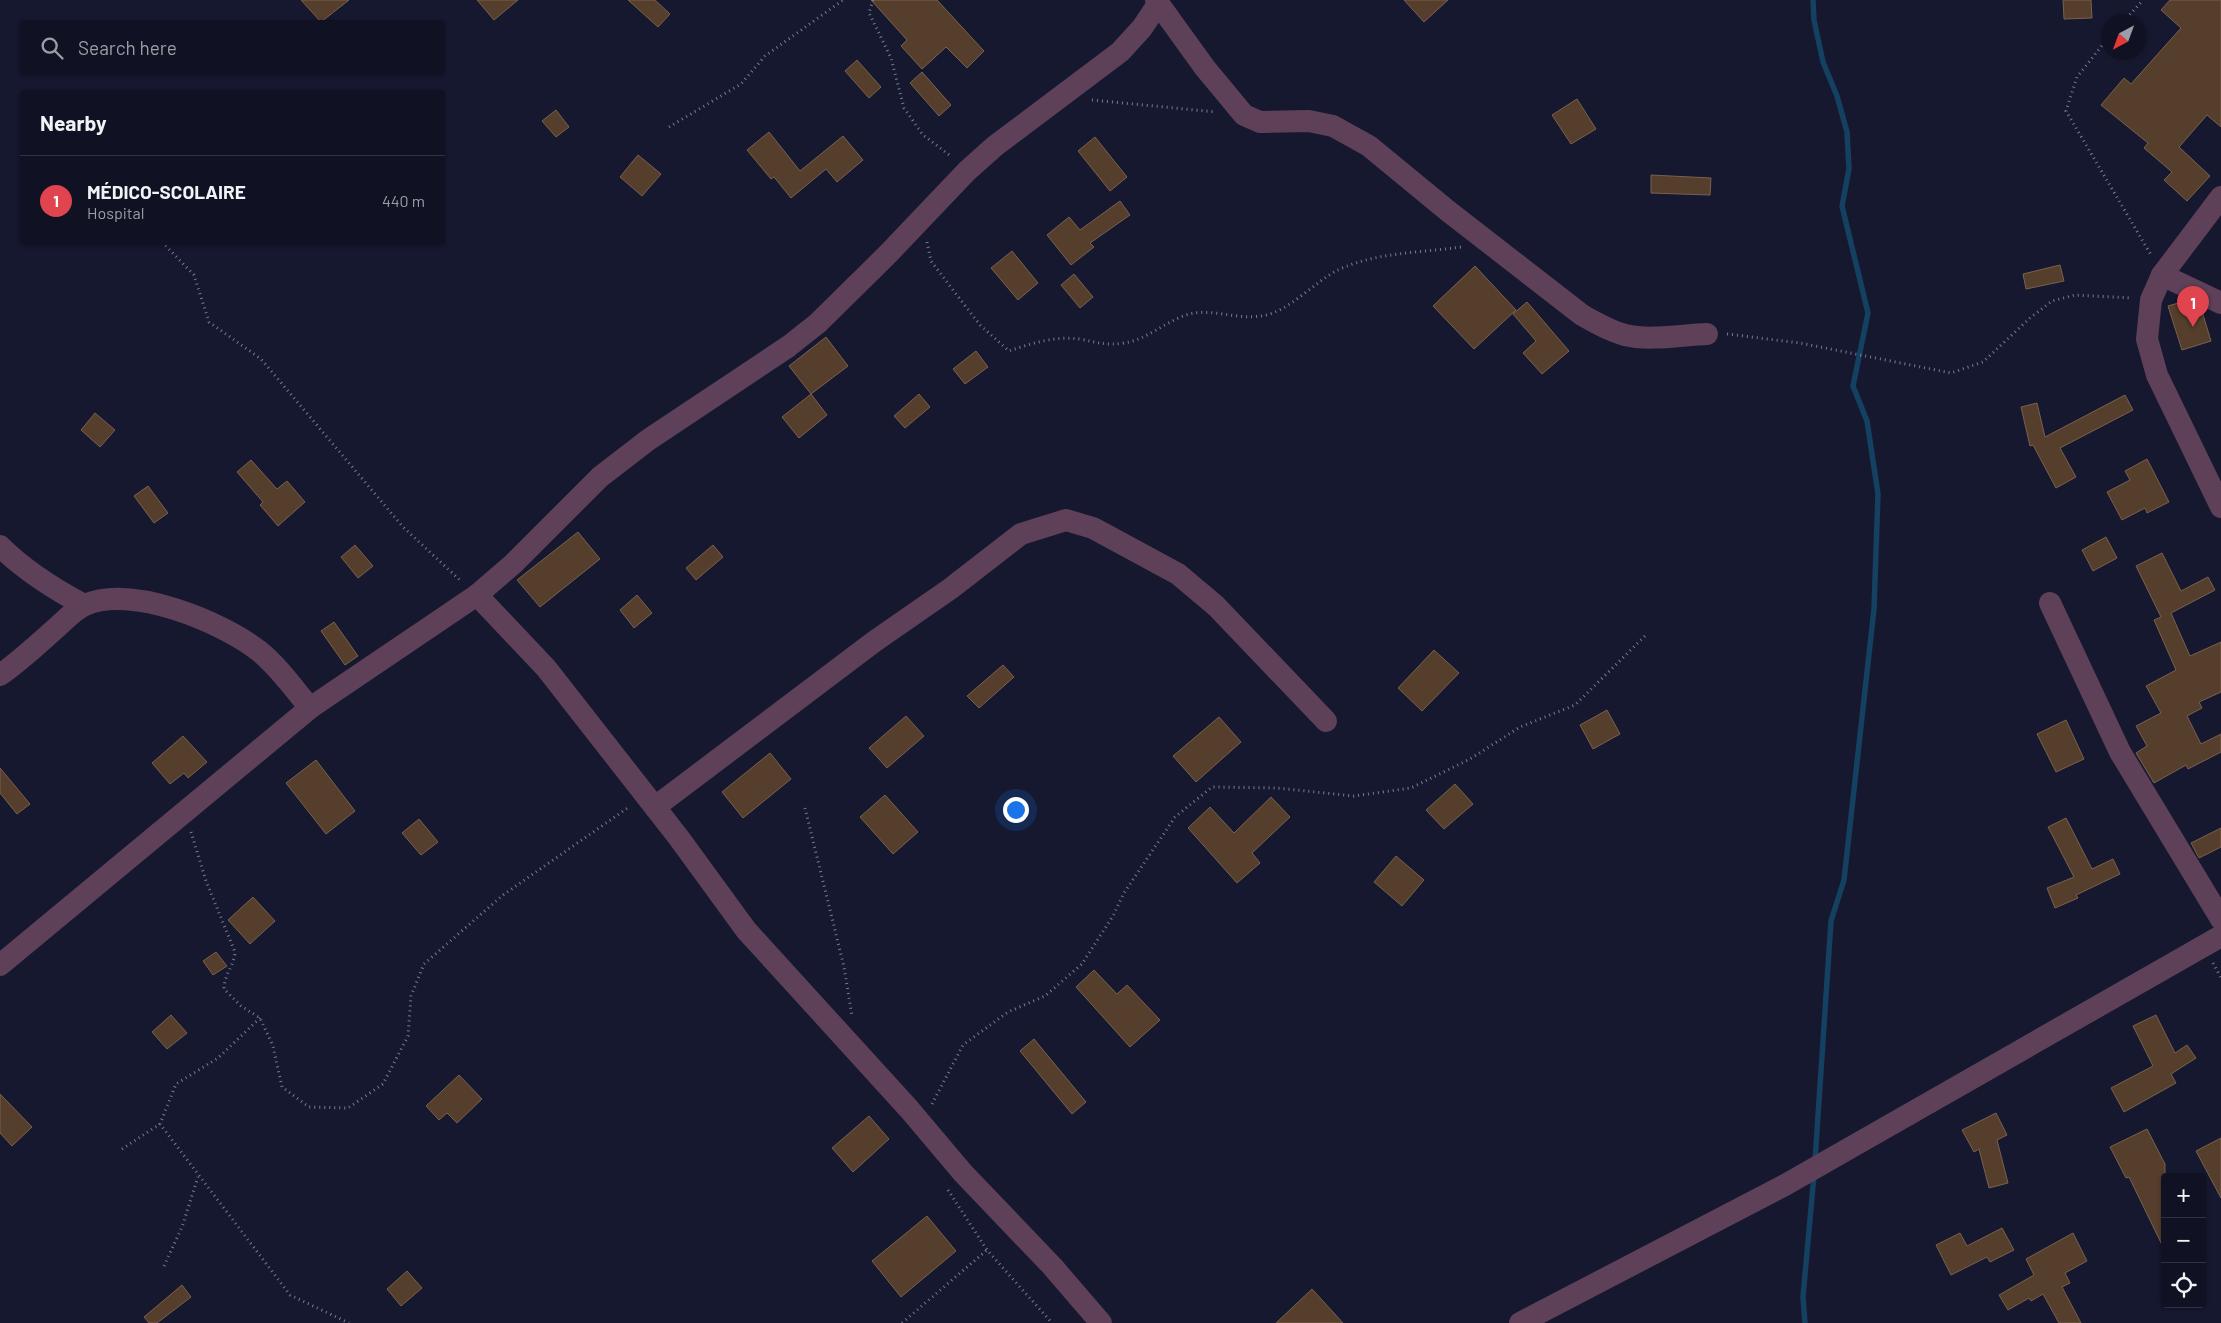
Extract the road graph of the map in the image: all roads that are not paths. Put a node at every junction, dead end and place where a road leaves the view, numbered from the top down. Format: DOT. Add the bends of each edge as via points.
graph roads {
  1 [pos="1157,2"];
  2 [pos="2221,197"];
  3 [pos="2162,275"];
  4 [pos="2221,303"];
  5 [pos="1707,334"];
  6 [pos="2221,507"];
  7 [pos="0,546"];
  8 [pos="477,595"];
  9 [pos="2050,604"];
  10 [pos="84,605"];
  11 [pos="0,675"];
  12 [pos="310,708"];
  13 [pos="1326,721"];
  14 [pos="650,802"];
  15 [pos="2221,919"];
  16 [pos="2221,936"];
  17 [pos="0,965"];
  18 [pos="1101,1323"];
  19 [pos="1520,1323"];
  1 -- 5 [label="street" via="1244,115 1260,122 1309,120 1351,135 1582,315 1600,325 1626,335"];
  1 -- 8 [label="street" via="1131,41 967,171 818,323 600,476 513,564"];
  2 -- 3 [label="street"];
  3 -- 4 [label="street"];
  3 -- 6 [label="street" via="2151,300 2147,339 2150,356"];
  7 -- 10 [label="street" via="58,592"];
  8 -- 12 [label="street"];
  8 -- 14 [label="street" via="546,668"];
  9 -- 15 [label="street" via="2120,752"];
  10 -- 11 [label="street"];
  10 -- 12 [label="street" via="121,599 144,602 224,629 260,651"];
  12 -- 17 [label="street"];
  13 -- 14 [label="street" via="1216,606 1178,574 1093,528 1066,520 1013,539 950,589"];
  14 -- 18 [label="street" via="746,930"];
  16 -- 19 [label="street" via="1785,1185"];
}
